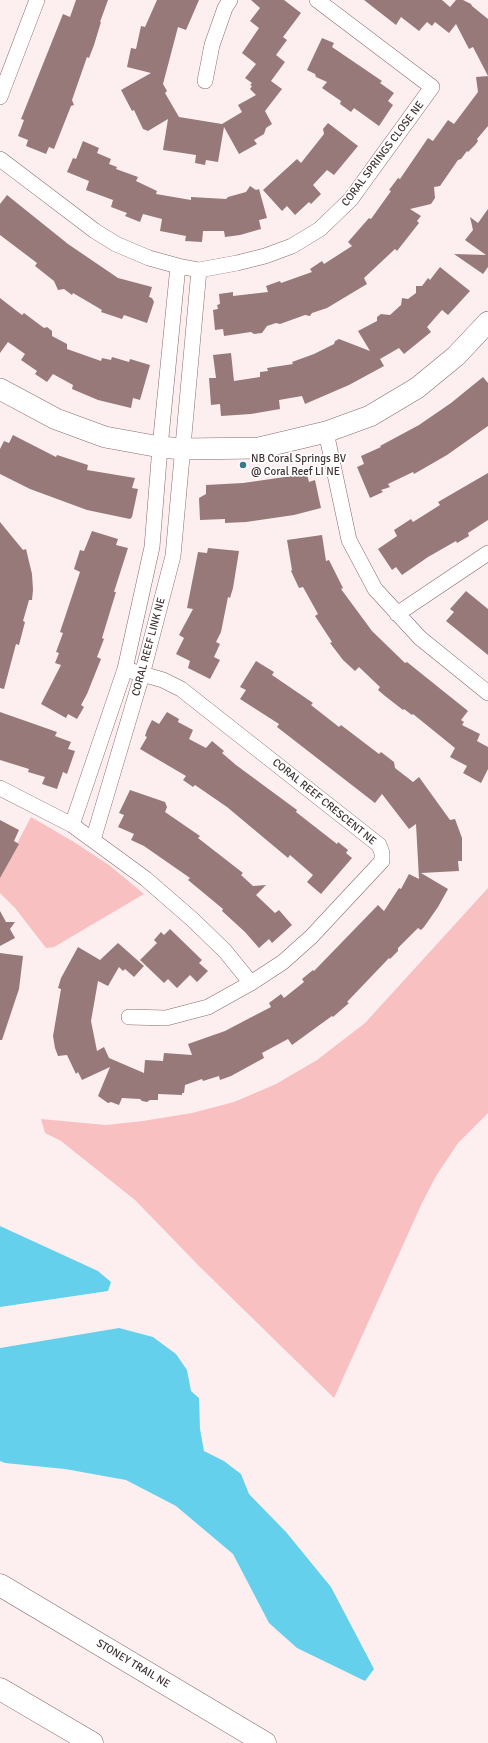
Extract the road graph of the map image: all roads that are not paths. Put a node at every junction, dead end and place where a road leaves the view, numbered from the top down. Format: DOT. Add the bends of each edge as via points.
graph roads {
  1 [pos="37,0"];
  2 [pos="230,0"];
  3 [pos="317,0"];
  4 [pos="205,80"];
  5 [pos="0,97"];
  6 [pos="0,159"];
  7 [pos="178,266"];
  8 [pos="199,270"];
  9 [pos="488,322"];
  10 [pos="0,389"];
  11 [pos="326,432"];
  12 [pos="160,447"];
  13 [pos="183,449"];
  14 [pos="488,553"];
  15 [pos="397,614"];
  16 [pos="125,669"];
  17 [pos="142,675"];
  18 [pos="488,693"];
  19 [pos="0,788"];
  20 [pos="72,825"];
  21 [pos="93,840"];
  22 [pos="251,983"];
  23 [pos="129,1017"];
  24 [pos="0,1585"];
  25 [pos="0,1689"];
  26 [pos="92,1743"];
  27 [pos="265,1743"];
  1 -- 5 [label="street"];
  2 -- 4 [label="street" via="212,45"];
  3 -- 8 [label="street, CORAL SPRINGS CLOSE NE" via="432,87 351,199 320,229 292,246 265,256"];
  6 -- 7 [label="street, CORAL SPRINGS CLOSE NE" via="94,231 149,258"];
  7 -- 8 [label="street, CORAL SPRINGS CLOSE NE"];
  7 -- 12 [label="street"];
  8 -- 13 [label="street"];
  9 -- 11 [label="street" via="456,356 417,388 370,416"];
  10 -- 12 [label="street" via="56,419 105,437"];
  11 -- 13 [label="street" via="259,448"];
  11 -- 15 [label="street" via="349,540 375,589"];
  12 -- 13 [label="street"];
  12 -- 16 [label="street, CORAL REEF LINK NE" via="152,546"];
  13 -- 17 [label="street, CORAL REEF LINK NE" via="173,556"];
  14 -- 15 [label="street"];
  15 -- 18 [label="street" via="420,638"];
  16 -- 17 [label="street, CORAL REEF CRESCENT NE"];
  16 -- 20 [label="street, CORAL REEF LINK NE"];
  17 -- 21 [label="street, CORAL REEF LINK NE"];
  17 -- 22 [label="street, CORAL REEF CRESCENT NE" via="163,680 181,690 379,845 382,853 382,861 311,937 283,962"];
  19 -- 20 [label="street"];
  20 -- 21 [label="street"];
  21 -- 22 [label="street" via="146,878 193,920 225,951"];
  22 -- 23 [label="street, CORAL REEF CRESCENT NE" via="208,1007 166,1018"];
  24 -- 27 [label="highway, STONEY TRAIL NE"];
  25 -- 26 [label="highway"];
}
